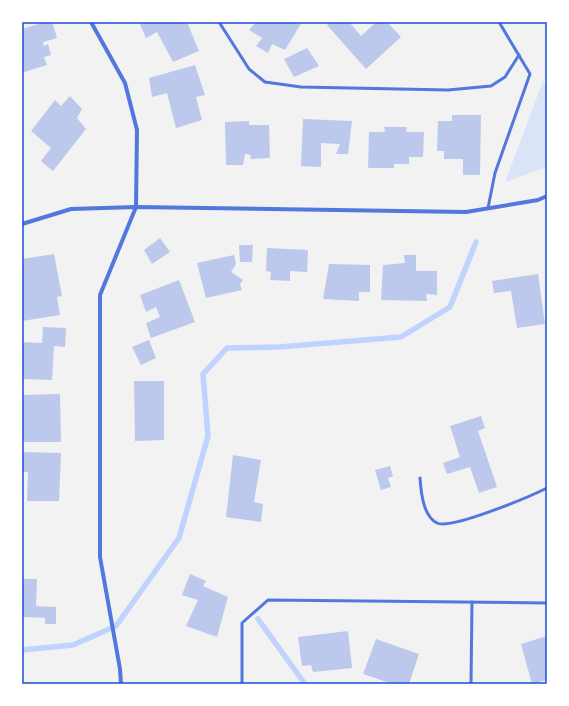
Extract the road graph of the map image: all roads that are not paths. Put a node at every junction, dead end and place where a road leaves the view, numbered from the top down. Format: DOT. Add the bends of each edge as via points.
graph roads {
  1 [pos="91,22"];
  2 [pos="220,22"];
  3 [pos="499,22"];
  4 [pos="519,55"];
  5 [pos="547,196"];
  6 [pos="136,207"];
  7 [pos="488,208"];
  8 [pos="22,224"];
  9 [pos="420,478"];
  10 [pos="547,488"];
  11 [pos="472,602"];
  12 [pos="547,603"];
  13 [pos="121,684"];
  14 [pos="242,684"];
  15 [pos="471,684"];
  1 -- 6 [label="street" via="125,83 137,130"];
  2 -- 4 [label="lane" via="249,69 265,82 301,87 448,90 491,86 505,77"];
  3 -- 4 [label="lane"];
  4 -- 7 [label="lane" via="530,74 495,173"];
  5 -- 7 [label="street" via="538,200"];
  6 -- 7 [label="street" via="466,212"];
  6 -- 8 [label="street" via="71,209"];
  6 -- 13 [label="street" via="100,295 100,557"];
  9 -- 10 [label="lane" via="422,496 429,516 437,523 448,524 467,520"];
  11 -- 12 [label="lane"];
  11 -- 14 [label="lane" via="268,600 242,624"];
  11 -- 15 [label="lane"];
}
